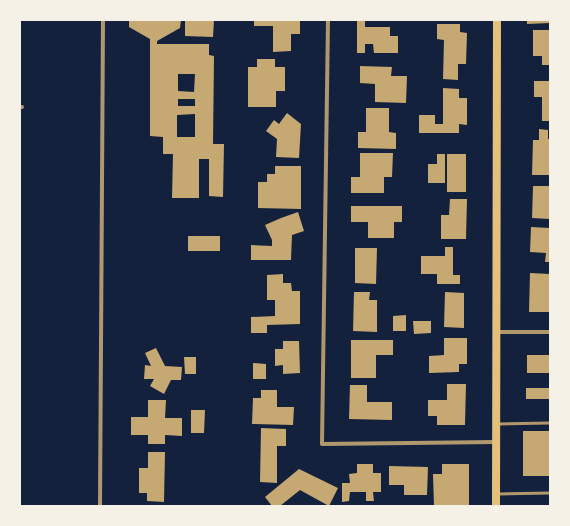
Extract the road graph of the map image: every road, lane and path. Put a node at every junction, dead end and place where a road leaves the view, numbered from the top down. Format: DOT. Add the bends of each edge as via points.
graph roads {
  1 [pos="103,20"];
  2 [pos="328,20"];
  3 [pos="497,20"];
  4 [pos="497,332"];
  5 [pos="550,332"];
  6 [pos="550,423"];
  7 [pos="496,424"];
  8 [pos="496,442"];
  9 [pos="550,493"];
  10 [pos="496,494"];
  11 [pos="100,506"];
  12 [pos="496,506"];
  1 -- 11 [label="street"];
  2 -- 8 [label="street" via="322,444"];
  3 -- 4 [label="main road"];
  4 -- 5 [label="street"];
  4 -- 7 [label="main road"];
  6 -- 7 [label="lane"];
  7 -- 8 [label="main road"];
  8 -- 10 [label="main road"];
  9 -- 10 [label="lane"];
  10 -- 12 [label="main road"];
}
